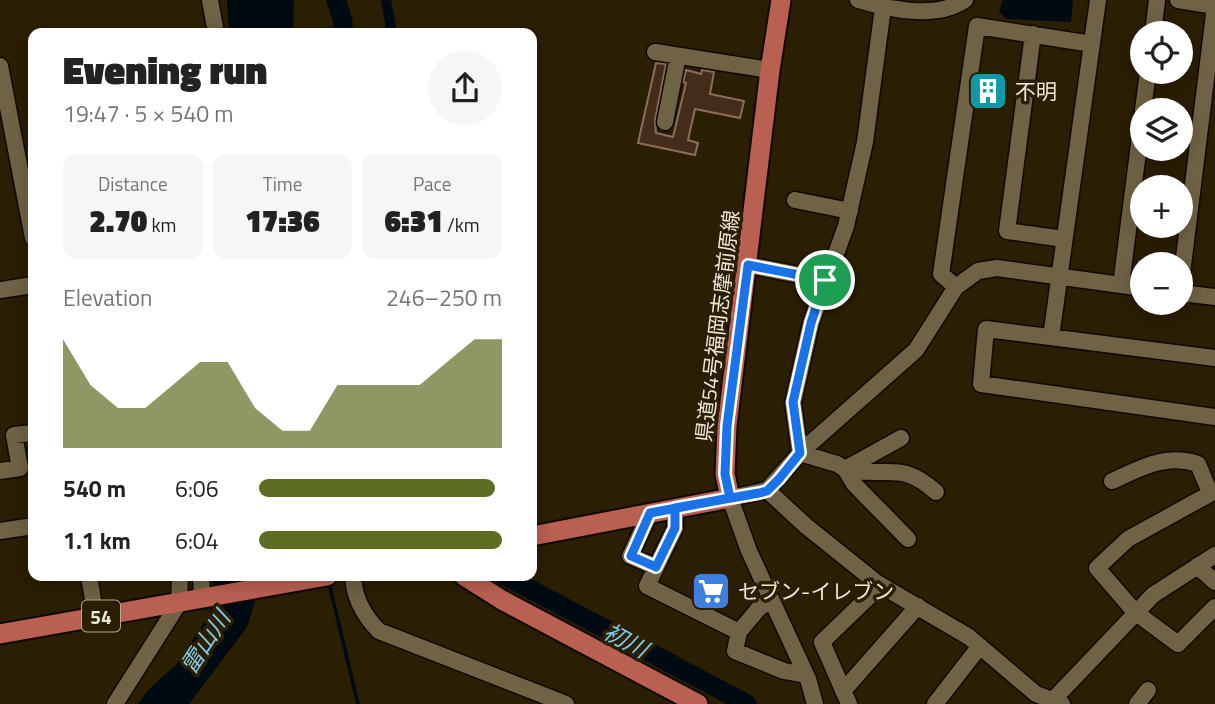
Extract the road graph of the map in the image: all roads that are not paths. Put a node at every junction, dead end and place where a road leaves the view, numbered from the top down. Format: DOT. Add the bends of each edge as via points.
graph roads {
  1 [pos="210,0"];
  2 [pos="781,0"];
  3 [pos="858,0"];
  4 [pos="965,0"];
  5 [pos="1098,0"];
  6 [pos="1157,0"];
  7 [pos="1178,0"];
  8 [pos="883,3"];
  9 [pos="1215,6"];
  10 [pos="1154,21"];
  11 [pos="215,28"];
  12 [pos="1033,34"];
  13 [pos="1092,44"];
  14 [pos="655,52"];
  15 [pos="678,56"];
  16 [pos="0,66"];
  17 [pos="770,70"];
  18 [pos="665,121"];
  19 [pos="1137,161"];
  20 [pos="795,200"];
  21 [pos="28,211"];
  22 [pos="850,211"];
  23 [pos="1064,239"];
  24 [pos="1185,252"];
  25 [pos="748,265"];
  26 [pos="1059,276"];
  27 [pos="825,280"];
  28 [pos="1121,285"];
  29 [pos="28,286"];
  30 [pos="1130,286"];
  31 [pos="956,287"];
  32 [pos="0,290"];
  33 [pos="1193,295"];
  34 [pos="1215,298"];
  35 [pos="1051,337"];
  36 [pos="1215,358"];
  37 [pos="1215,417"];
  38 [pos="28,434"];
  39 [pos="901,438"];
  40 [pos="800,453"];
  41 [pos="845,469"];
  42 [pos="0,471"];
  43 [pos="1112,481"];
  44 [pos="767,491"];
  45 [pos="936,492"];
  46 [pos="1213,492"];
  47 [pos="730,498"];
  48 [pos="675,508"];
  49 [pos="650,513"];
  50 [pos="28,527"];
  51 [pos="0,531"];
  52 [pos="537,535"];
  53 [pos="908,539"];
  54 [pos="1215,555"];
  55 [pos="1197,566"];
  56 [pos="656,567"];
  57 [pos="90,581"];
  58 [pos="180,581"];
  59 [pos="201,581"];
  60 [pos="299,581"];
  61 [pos="353,581"];
  62 [pos="472,581"];
  63 [pos="1215,582"];
  64 [pos="881,585"];
  65 [pos="202,598"];
  66 [pos="771,600"];
  67 [pos="178,604"];
  68 [pos="918,606"];
  69 [pos="1215,607"];
  70 [pos="1135,612"];
  71 [pos="96,617"];
  72 [pos="739,632"];
  73 [pos="0,634"];
  74 [pos="980,646"];
  75 [pos="807,677"];
  76 [pos="1148,690"];
  77 [pos="846,697"];
  78 [pos="1058,702"];
  79 [pos="116,704"];
  80 [pos="566,704"];
  81 [pos="698,704"];
  82 [pos="815,704"];
  83 [pos="935,704"];
  84 [pos="1137,704"];
  1 -- 11 [label="street"];
  2 -- 17 [label="main road, 県道54号福岡志摩前原線"];
  3 -- 8 [label="street"];
  4 -- 8 [label="street" via="929,11"];
  5 -- 13 [label="street"];
  6 -- 10 [label="street"];
  7 -- 9 [label="street"];
  8 -- 22 [label="street" via="870,116"];
  9 -- 24 [label="street"];
  12 -- 13 [label="street"];
  12 -- 23 [label="street" via="1007,231"];
  12 -- 31 [label="street" via="977,26 941,274"];
  13 -- 23 [label="street"];
  14 -- 15 [label="street"];
  15 -- 17 [label="street"];
  15 -- 18 [label="street"];
  16 -- 21 [label="street"];
  17 -- 25 [label="main road, 県道54号福岡志摩前原線"];
  19 -- 28 [label="street"];
  20 -- 22 [label="street"];
  22 -- 27 [label="street"];
  23 -- 26 [label="street"];
  25 -- 27 [label="street"];
  25 -- 47 [label="main road, 県道54号福岡志摩前原線" via="727,426 725,474"];
  26 -- 28 [label="street"];
  26 -- 31 [label="street" via="997,268 978,271"];
  26 -- 35 [label="street"];
  27 -- 40 [label="street" via="793,402"];
  28 -- 30 [label="street"];
  29 -- 32 [label="street"];
  31 -- 40 [label="street" via="916,350"];
  33 -- 34 [label="street"];
  35 -- 36 [label="street"];
  35 -- 37 [label="street" via="986,329 981,384"];
  38 -- 42 [label="street" via="14,435 20,468"];
  39 -- 41 [label="street"];
  40 -- 41 [label="street"];
  40 -- 44 [label="street"];
  41 -- 45 [label="street" via="914,474"];
  41 -- 53 [label="street"];
  43 -- 46 [label="street" via="1150,464 1181,458 1198,464"];
  44 -- 47 [label="street"];
  44 -- 64 [label="street"];
  46 -- 70 [label="street" via="1128,539 1097,568"];
  47 -- 48 [label="main road"];
  47 -- 66 [label="street"];
  48 -- 49 [label="main road"];
  48 -- 56 [label="street" via="675,528"];
  49 -- 52 [label="main road"];
  49 -- 56 [label="street" via="631,556"];
  50 -- 51 [label="street"];
  54 -- 55 [label="street"];
  55 -- 63 [label="street"];
  55 -- 70 [label="street"];
  56 -- 72 [label="street" via="647,586"];
  57 -- 71 [label="street"];
  58 -- 67 [label="street"];
  59 -- 65 [label="street"];
  60 -- 65 [label="main road, 54"];
  61 -- 80 [label="street" via="363,613 379,631"];
  62 -- 81 [label="main road"];
  64 -- 68 [label="street"];
  64 -- 77 [label="street" via="822,642"];
  65 -- 67 [label="main road, 54"];
  66 -- 72 [label="street"];
  66 -- 75 [label="street"];
  67 -- 71 [label="main road, 54"];
  67 -- 79 [label="street"];
  68 -- 74 [label="street"];
  68 -- 77 [label="street"];
  69 -- 70 [label="street" via="1178,644"];
  70 -- 78 [label="street"];
  71 -- 73 [label="main road, 54"];
  72 -- 75 [label="street" via="735,651"];
  74 -- 78 [label="street" via="1035,694"];
  74 -- 83 [label="street"];
  75 -- 82 [label="street"];
  76 -- 84 [label="street"];
}
